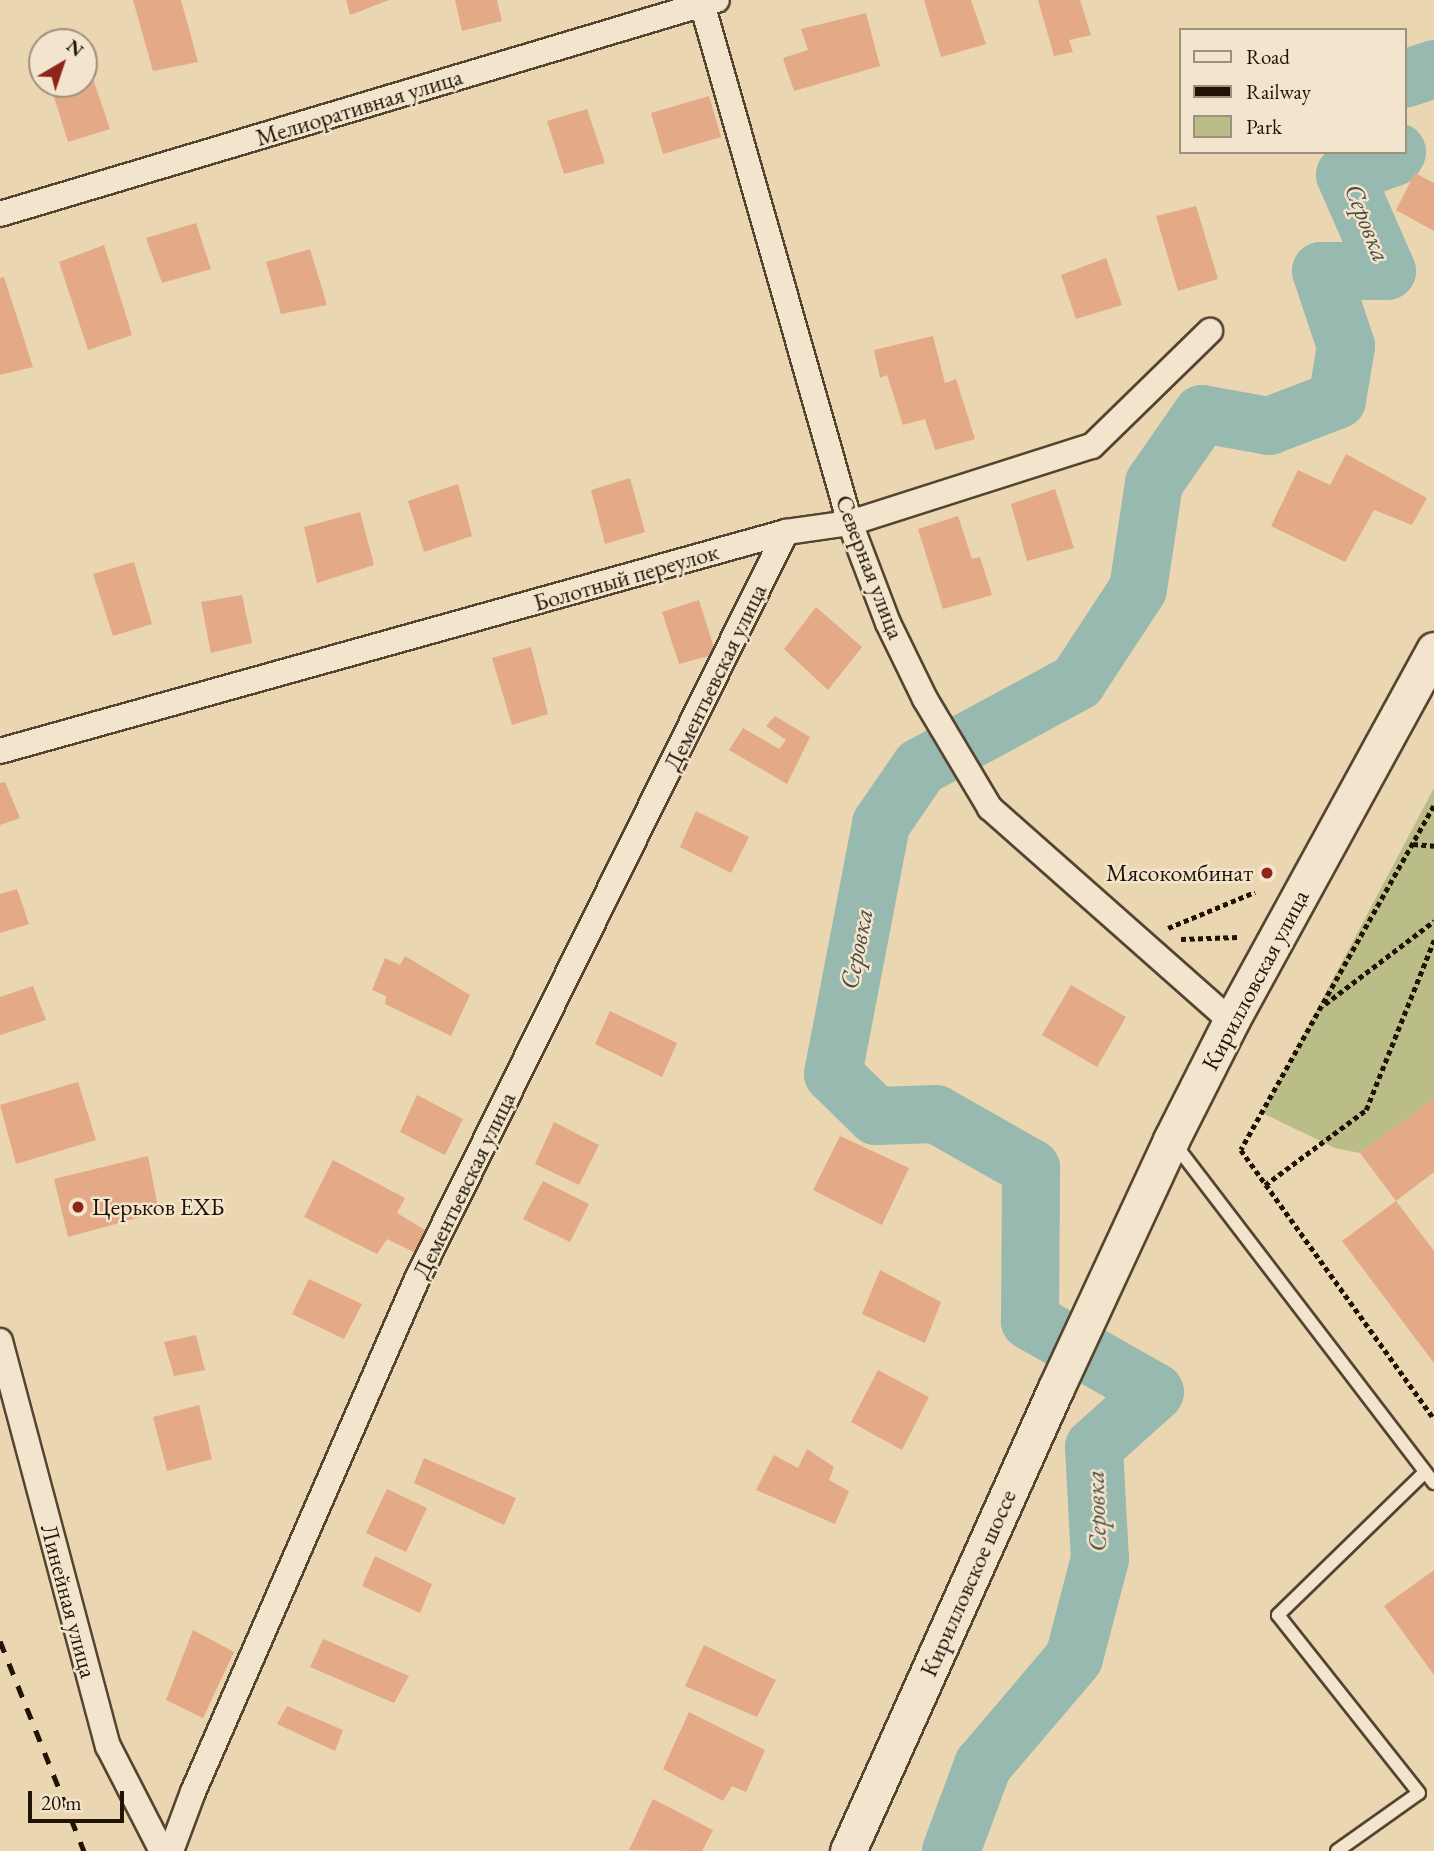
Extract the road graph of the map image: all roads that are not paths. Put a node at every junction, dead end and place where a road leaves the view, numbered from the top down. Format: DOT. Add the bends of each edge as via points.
graph roads {
  1 [pos="707,1"];
  2 [pos="0,214"];
  3 [pos="1210,331"];
  4 [pos="850,523"];
  5 [pos="786,532"];
  6 [pos="1434,650"];
  7 [pos="0,751"];
  8 [pos="1231,1021"];
  9 [pos="1171,1140"];
  10 [pos="1091,1317"];
  11 [pos="0,1342"];
  12 [pos="1425,1472"];
  13 [pos="1434,1483"];
  14 [pos="162,1851"];
  15 [pos="171,1851"];
  16 [pos="848,1851"];
  17 [pos="1337,1851"];
  1 -- 2 [label="street, Мелиоративная улица"];
  1 -- 4 [label="street, Северная улица"];
  3 -- 4 [label="street, Болотный переулок" via="1092,446"];
  4 -- 5 [label="street, Болотный переулок"];
  4 -- 8 [label="street, Северная улица" via="888,623 925,699 990,808"];
  5 -- 7 [label="street, Болотный переулок"];
  5 -- 15 [label="street, Дементьевская улица" via="418,1279"];
  6 -- 8 [label="main road, Кирилловская улица"];
  8 -- 9 [label="main road, Кирилловская улица"];
  9 -- 10 [label="main road, Кирилловская улица"];
  9 -- 12 [label="lane"];
  10 -- 16 [label="main road, Кирилловское шоссе"];
  11 -- 14 [label="street, Линейная улица" via="108,1746"];
  12 -- 13 [label="lane"];
  12 -- 17 [label="lane" via="1278,1615 1419,1793"];
}
